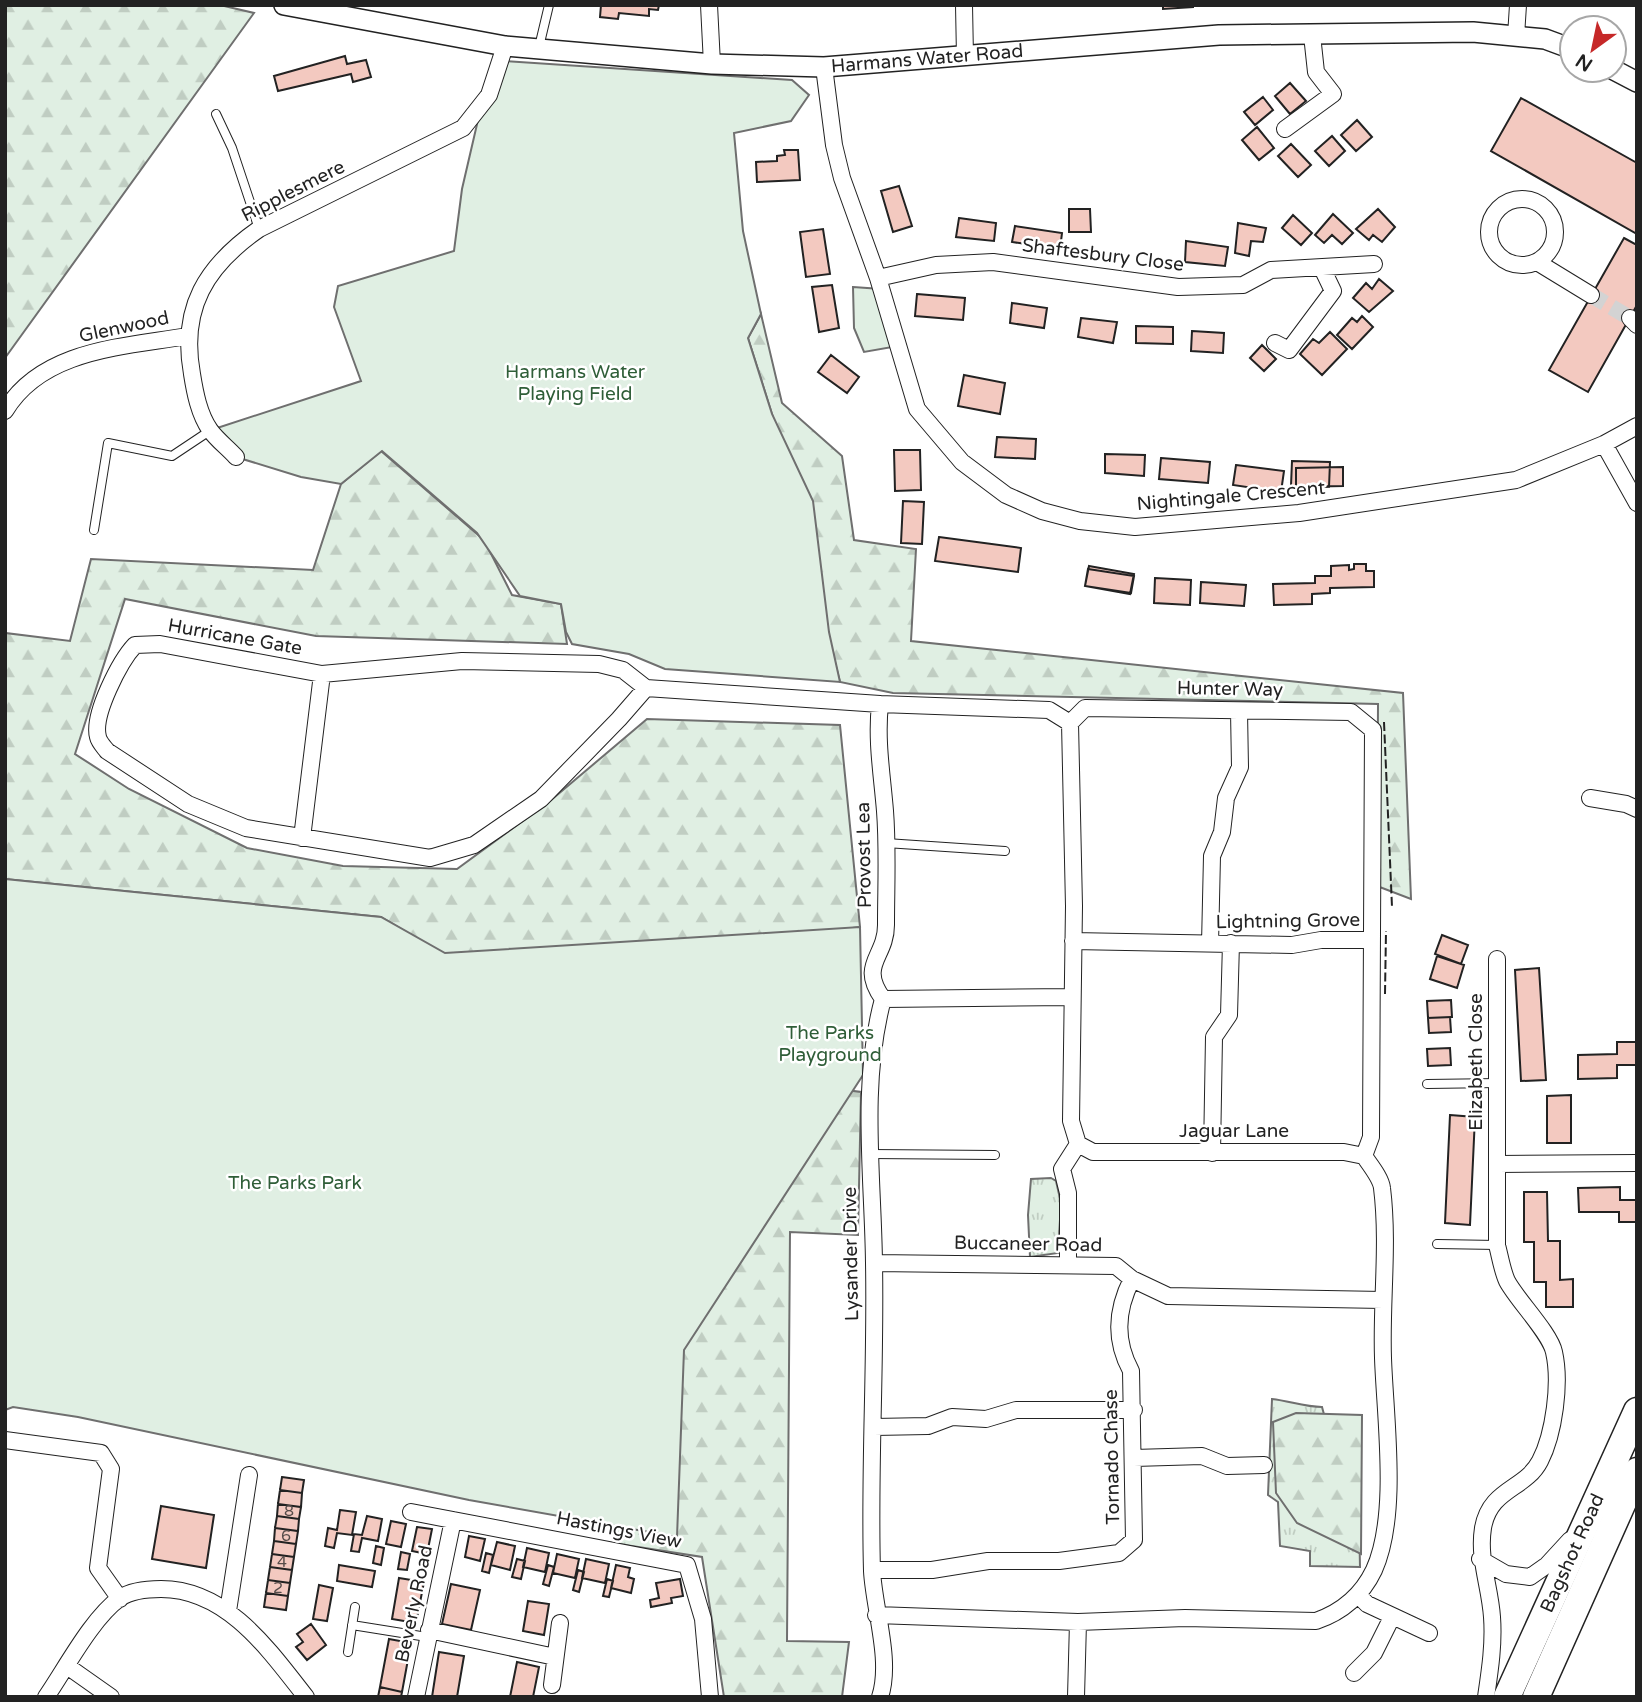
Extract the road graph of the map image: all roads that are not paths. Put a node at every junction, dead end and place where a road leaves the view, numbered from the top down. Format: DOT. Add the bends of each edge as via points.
graph roads {
  1 [pos="284,5"];
  2 [pos="549,5"];
  3 [pos="709,5"];
  4 [pos="964,5"];
  5 [pos="1518,5"];
  6 [pos="305,7"];
  7 [pos="1312,35"];
  8 [pos="1516,36"];
  9 [pos="1558,44"];
  10 [pos="505,46"];
  11 [pos="539,50"];
  12 [pos="965,57"];
  13 [pos="712,64"];
  14 [pos="824,67"];
  15 [pos="216,114"];
  16 [pos="1285,129"];
  17 [pos="259,229"];
  18 [pos="1537,262"];
  19 [pos="1374,264"];
  20 [pos="1322,268"];
  21 [pos="878,278"];
  22 [pos="1591,295"];
  23 [pos="187,336"];
  24 [pos="1275,343"];
  25 [pos="5,411"];
  26 [pos="1637,426"];
  27 [pos="211,430"];
  28 [pos="1604,444"];
  29 [pos="236,457"];
  30 [pos="1637,503"];
  31 [pos="94,530"];
  32 [pos="322,674"];
  33 [pos="646,688"];
  34 [pos="880,704"];
  35 [pos="1239,711"];
  36 [pos="1070,723"];
  37 [pos="1590,798"];
  38 [pos="1637,809"];
  39 [pos="302,838"];
  40 [pos="886,843"];
  41 [pos="1005,851"];
  42 [pos="1372,940"];
  43 [pos="1073,941"];
  44 [pos="1231,943"];
  45 [pos="1210,944"];
  46 [pos="1497,959"];
  47 [pos="1072,997"];
  48 [pos="883,999"];
  49 [pos="1498,1083"];
  50 [pos="1427,1084"];
  51 [pos="1078,1144"];
  52 [pos="1212,1153"];
  53 [pos="870,1154"];
  54 [pos="995,1156"];
  55 [pos="1364,1156"];
  56 [pos="1637,1163"];
  57 [pos="1498,1164"];
  58 [pos="1437,1244"];
  59 [pos="1497,1245"];
  60 [pos="874,1264"];
  61 [pos="1068,1264"];
  62 [pos="1132,1279"];
  63 [pos="1383,1300"];
  64 [pos="1134,1410"];
  65 [pos="1637,1411"];
  66 [pos="874,1427"];
  67 [pos="5,1440"];
  68 [pos="1134,1458"];
  69 [pos="1264,1465"];
  70 [pos="1637,1471"];
  71 [pos="249,1475"];
  72 [pos="1637,1501"];
  73 [pos="411,1512"];
  74 [pos="453,1520"];
  75 [pos="1581,1528"];
  76 [pos="1480,1559"];
  77 [pos="872,1570"];
  78 [pos="1358,1595"];
  79 [pos="1578,1598"];
  80 [pos="120,1599"];
  81 [pos="355,1607"];
  82 [pos="228,1611"];
  83 [pos="876,1615"];
  84 [pos="1392,1617"];
  85 [pos="1078,1622"];
  86 [pos="560,1623"];
  87 [pos="352,1625"];
  88 [pos="428,1633"];
  89 [pos="1429,1633"];
  90 [pos="348,1652"];
  91 [pos="555,1657"];
  92 [pos="67,1666"];
  93 [pos="1354,1673"];
  94 [pos="552,1685"];
  95 [pos="46,1697"];
  96 [pos="111,1697"];
  97 [pos="306,1697"];
  98 [pos="416,1697"];
  99 [pos="710,1697"];
  100 [pos="880,1697"];
  101 [pos="1076,1697"];
  102 [pos="1486,1697"];
  103 [pos="1507,1697"];
  104 [pos="1536,1697"];
  1 -- 6 [label="street, Harmans Water Road"];
  2 -- 11 [label="lane"];
  3 -- 13 [label="street"];
  4 -- 12 [label="street"];
  5 -- 8 [label="street"];
  6 -- 10 [label="street, Harmans Water Road"];
  7 -- 8 [label="street, Harmans Water Road" via="1446,32"];
  7 -- 12 [label="street, Harmans Water Road" via="1219,35"];
  7 -- 16 [label="street" via="1316,72 1333,94"];
  8 -- 9 [label="street, Harmans Water Road"];
  10 -- 11 [label="street, Harmans Water Road"];
  10 -- 17 [label="street, Ripplesmere" via="489,95 463,128"];
  11 -- 13 [label="street, Harmans Water Road"];
  12 -- 14 [label="street, Harmans Water Road"];
  13 -- 14 [label="street, Harmans Water Road"];
  14 -- 21 [label="street, Nightingale Crescent" via="842,178"];
  15 -- 17 [label="lane"];
  17 -- 23 [label="street, Ripplesmere" via="231,249 200,289"];
  18 -- 18 [label="street" via="1508,262 1492,247 1489,225 1493,214 1510,201 1541,204 1553,221 1553,242"];
  18 -- 22 [label="street"];
  19 -- 20 [label="street, Shaftesbury Close"];
  20 -- 21 [label="street, Shaftesbury Close" via="1271,271 1243,285 1178,287 992,262 936,265"];
  20 -- 24 [label="street" via="1334,290 1289,350"];
  21 -- 28 [label="street, Nightingale Crescent" via="917,408 938,436 962,462 1006,495 1080,521 1135,527 1299,513 1516,480"];
  23 -- 25 [label="street, Glenwood" via="101,350 61,363 21,390"];
  23 -- 27 [label="street, Ripplesmere" via="198,402"];
  26 -- 28 [label="street, Nightingale Crescent"];
  27 -- 29 [label="street, Ripplesmere"];
  27 -- 31 [label="lane" via="173,456 108,443"];
  28 -- 30 [label="street"];
  32 -- 33 [label="street, Hurricane Gate" via="463,661 599,664 623,670"];
  32 -- 39 [label="street"];
  32 -- 39 [label="street, Hurricane Gate" via="228,654 135,645 120,661 98,721 98,738 107,751 188,804 246,828"];
  33 -- 34 [label="street"];
  33 -- 39 [label="street, Hurricane Gate" via="541,799 474,845 430,858"];
  34 -- 36 [label="street" via="1049,710"];
  34 -- 40 [label="street, Provost Lea" via="876,735"];
  35 -- 36 [label="street, Hunter Way" via="1085,708"];
  35 -- 42 [label="street, Hunter Way" via="1351,712 1373,730"];
  35 -- 45 [label="street" via="1240,767 1226,798 1222,832 1212,856"];
  36 -- 43 [label="street"];
  37 -- 38 [label="street"];
  40 -- 41 [label="lane"];
  40 -- 48 [label="street, Provost Lea" via="886,932 871,971"];
  42 -- 44 [label="street, Lightning Grove"];
  42 -- 55 [label="street, Lightning Grove" via="1371,1137"];
  43 -- 45 [label="street, Lightning Grove"];
  43 -- 47 [label="street"];
  44 -- 45 [label="street, Lightning Grove"];
  44 -- 52 [label="street" via="1229,1015 1214,1037"];
  46 -- 49 [label="street, Elizabeth Close"];
  47 -- 48 [label="street"];
  47 -- 51 [label="street" via="1071,1121"];
  48 -- 53 [label="street, Lysander Drive" via="874,1032"];
  49 -- 50 [label="lane"];
  49 -- 57 [label="street, Elizabeth Close"];
  51 -- 52 [label="street, Jaguar Lane" via="1093,1152"];
  51 -- 61 [label="street" via="1062,1168 1068,1193"];
  52 -- 55 [label="street, Jaguar Lane" via="1344,1152"];
  53 -- 54 [label="lane"];
  53 -- 60 [label="street, Lysander Drive"];
  55 -- 63 [label="street" via="1382,1185"];
  56 -- 57 [label="street"];
  57 -- 59 [label="street, Elizabeth Close"];
  58 -- 59 [label="lane"];
  59 -- 76 [label="street, Elizabeth Close" via="1506,1279 1554,1350 1553,1427 1539,1464 1489,1508"];
  60 -- 61 [label="street, Buccaneer Road"];
  60 -- 66 [label="street, Lysander Drive"];
  61 -- 62 [label="street, Buccaneer Road" via="1116,1266"];
  62 -- 63 [label="street, Buccaneer Road" via="1168,1296"];
  62 -- 64 [label="street, Tornado Chase" via="1121,1301 1120,1351 1131,1371"];
  63 -- 78 [label="street" via="1388,1436 1385,1517 1374,1570"];
  64 -- 66 [label="street" via="1016,1410 986,1419 951,1417 928,1426"];
  64 -- 68 [label="street, Tornado Chase"];
  65 -- 75 [label="highway, Bagshot Road"];
  66 -- 77 [label="street, Lysander Drive"];
  67 -- 80 [label="street" via="101,1453 111,1469 98,1568"];
  68 -- 69 [label="street" via="1202,1456 1227,1466"];
  68 -- 77 [label="street, Tornado Chase" via="1134,1540 1125,1550 1059,1561"];
  70 -- 79 [label="highway, Bagshot Road"];
  71 -- 82 [label="street"];
  72 -- 79 [label="highway"];
  73 -- 74 [label="street, Hastings View"];
  74 -- 88 [label="street, Beverly Road"];
  74 -- 99 [label="street, Hastings View" via="687,1565 703,1619"];
  75 -- 76 [label="street" via="1530,1577 1506,1574"];
  75 -- 103 [label="highway, Bagshot Road"];
  76 -- 102 [label="street, Elizabeth Close" via="1493,1626"];
  77 -- 83 [label="street, Lysander Drive"];
  78 -- 84 [label="street"];
  78 -- 85 [label="street" via="1336,1614 1316,1621 1185,1618"];
  79 -- 104 [label="highway, Bagshot Road"];
  80 -- 82 [label="street" via="143,1590 177,1589"];
  80 -- 92 [label="street"];
  81 -- 87 [label="lane"];
  82 -- 97 [label="street" via="268,1649"];
  83 -- 85 [label="street"];
  83 -- 100 [label="street, Lysander Drive" via="883,1653"];
  84 -- 89 [label="street"];
  84 -- 93 [label="street" via="1374,1653"];
  85 -- 101 [label="street"];
  86 -- 91 [label="street"];
  87 -- 88 [label="lane"];
  87 -- 90 [label="lane"];
  88 -- 91 [label="street"];
  88 -- 98 [label="street, Beverly Road"];
  91 -- 94 [label="street"];
  92 -- 95 [label="street"];
  92 -- 96 [label="street"];
}
